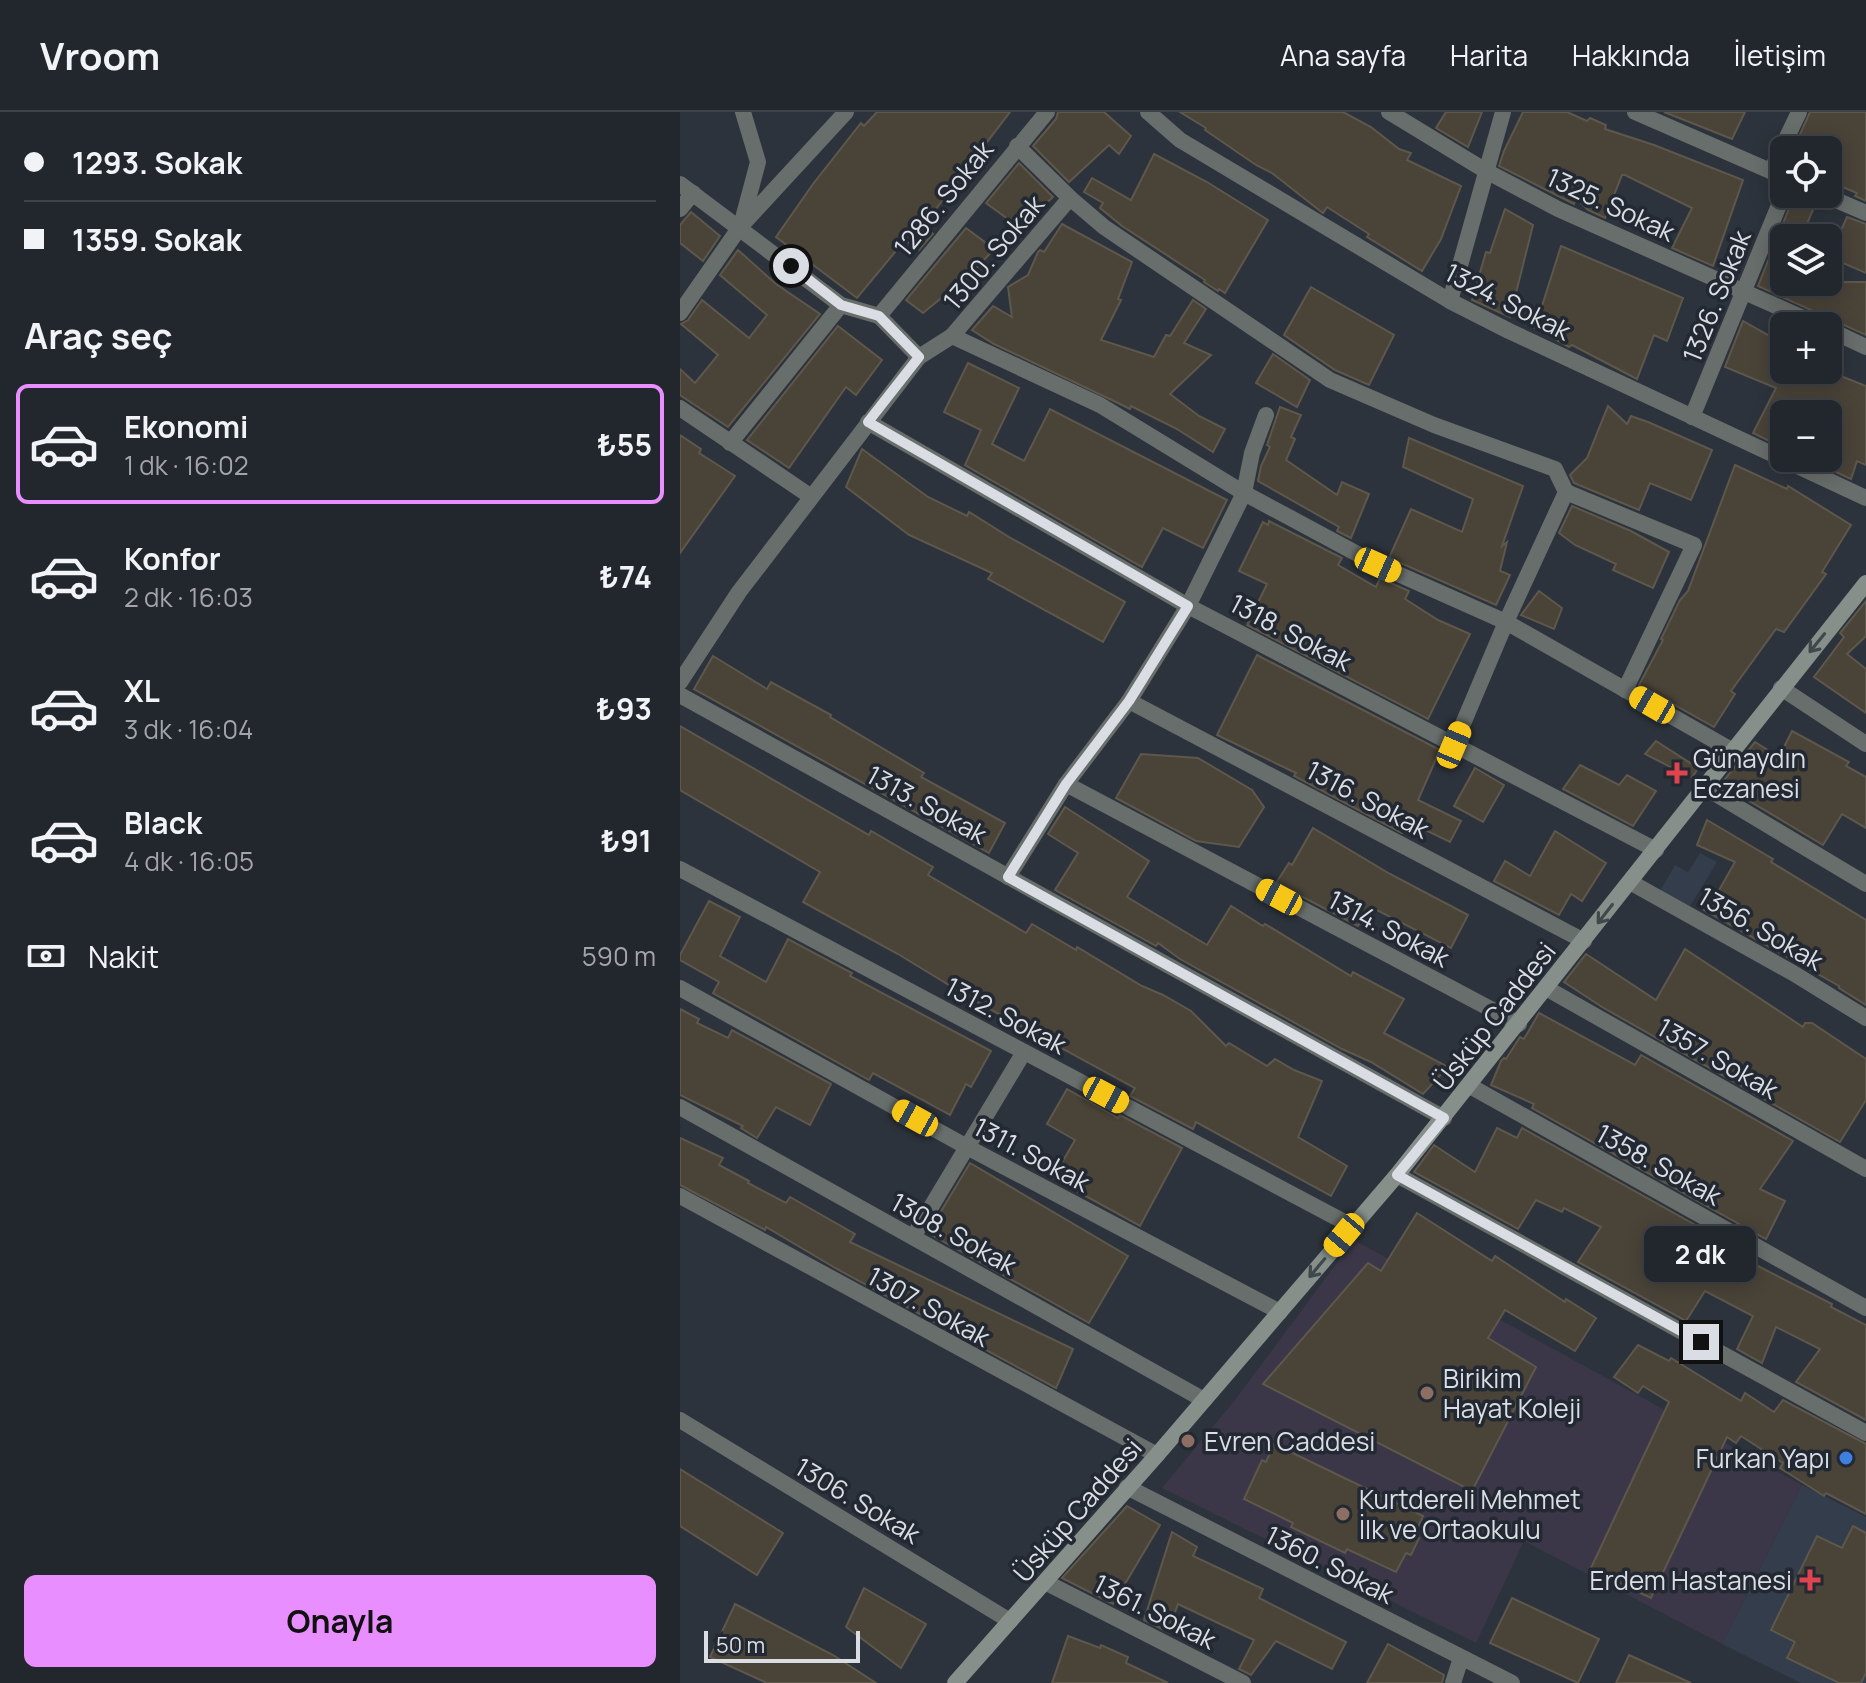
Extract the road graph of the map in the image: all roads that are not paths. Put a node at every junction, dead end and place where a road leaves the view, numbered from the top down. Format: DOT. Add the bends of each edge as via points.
graph roads {
  1 [pos="743,112"];
  2 [pos="846,112"];
  3 [pos="1047,112"];
  4 [pos="1148,112"];
  5 [pos="1389,112"];
  6 [pos="1503,112"];
  7 [pos="1635,112"];
  8 [pos="1799,112"];
  9 [pos="1791,136"];
  10 [pos="1017,146"];
  11 [pos="1486,171"];
  12 [pos="1770,171"];
  13 [pos="686,188"];
  14 [pos="1070,198"];
  15 [pos="1842,203"];
  16 [pos="1778,208"];
  17 [pos="680,209"];
  18 [pos="1866,213"];
  19 [pos="740,227"];
  20 [pos="1744,290"];
  21 [pos="1450,301"];
  22 [pos="841,305"];
  23 [pos="1791,312"];
  24 [pos="680,313"];
  25 [pos="879,316"];
  26 [pos="952,336"];
  27 [pos="1842,336"];
  28 [pos="1866,347"];
  29 [pos="919,357"];
  30 [pos="680,408"];
  31 [pos="1266,415"];
  32 [pos="1692,417"];
  33 [pos="868,422"];
  34 [pos="730,443"];
  35 [pos="1566,492"];
  36 [pos="1244,493"];
  37 [pos="810,496"];
  38 [pos="1866,498"];
  39 [pos="1866,583"];
  40 [pos="1188,606"];
  41 [pos="1506,622"];
  42 [pos="680,682"];
  43 [pos="1781,688"];
  44 [pos="1625,690"];
  45 [pos="680,695"];
  46 [pos="1129,701"];
  47 [pos="1866,744"];
  48 [pos="1454,745"];
  49 [pos="1733,751"];
  50 [pos="1066,784"];
  51 [pos="1704,787"];
  52 [pos="1656,850"];
  53 [pos="680,869"];
  54 [pos="1008,877"];
  55 [pos="1630,882"];
  56 [pos="1866,884"];
  57 [pos="1584,941"];
  58 [pos="680,988"];
  59 [pos="1546,988"];
  60 [pos="1866,1018"];
  61 [pos="1519,1024"];
  62 [pos="1024,1052"];
  63 [pos="1470,1086"];
  64 [pos="680,1107"];
  65 [pos="1444,1118"];
  66 [pos="967,1147"];
  67 [pos="1866,1169"];
  68 [pos="1397,1175"];
  69 [pos="680,1196"];
  70 [pos="1352,1226"];
  71 [pos="913,1237"];
  72 [pos="1866,1308"];
  73 [pos="1280,1312"];
  74 [pos="1204,1400"];
  75 [pos="680,1420"];
  76 [pos="1866,1433"];
  77 [pos="1157,1455"];
  78 [pos="1127,1487"];
  79 [pos="1045,1582"];
  80 [pos="1010,1621"];
  81 [pos="1461,1658"];
  82 [pos="961,1681"];
  83 [pos="1243,1683"];
  84 [pos="1453,1683"];
  85 [pos="1512,1683"];
  1 -- 19 [label="street" via="758,162"];
  2 -- 19 [label="street"];
  3 -- 10 [label="street, 1286. Sokak"];
  4 -- 21 [label="street, 1324. Sokak" via="1180,140"];
  5 -- 11 [label="street, 1325. Sokak"];
  6 -- 11 [label="street"];
  7 -- 12 [label="street"];
  8 -- 9 [label="street"];
  10 -- 14 [label="street"];
  10 -- 25 [label="street, 1286. Sokak"];
  11 -- 20 [label="street, 1325. Sokak" via="1558,209"];
  11 -- 21 [label="street"];
  13 -- 17 [label="street"];
  13 -- 19 [label="street"];
  14 -- 26 [label="street, 1300. Sokak"];
  14 -- 35 [label="street" via="1104,227 1330,380 1555,469"];
  15 -- 18 [label="street"];
  16 -- 20 [label="street, 1326. Sokak"];
  19 -- 22 [label="street"];
  19 -- 24 [label="street"];
  20 -- 23 [label="street, 1325. Sokak"];
  20 -- 32 [label="street, 1326. Sokak"];
  21 -- 32 [label="street, 1324. Sokak"];
  22 -- 25 [label="street"];
  22 -- 34 [label="street"];
  25 -- 29 [label="street"];
  26 -- 29 [label="street, 1300. Sokak"];
  26 -- 36 [label="street" via="1100,405"];
  27 -- 28 [label="street"];
  29 -- 33 [label="street, 1300. Sokak"];
  30 -- 34 [label="street"];
  31 -- 36 [label="street"];
  32 -- 38 [label="street, 1324. Sokak"];
  33 -- 37 [label="street, 1300. Sokak"];
  33 -- 40 [label="street, 1318. Sokak"];
  34 -- 37 [label="street"];
  35 -- 41 [label="street"];
  35 -- 44 [label="street" via="1694,545"];
  36 -- 40 [label="street"];
  36 -- 41 [label="street" via="1378,565"];
  37 -- 42 [label="street, 1300. Sokak"];
  39 -- 43 [label="street, Üsküp Caddesi, one-way"];
  40 -- 46 [label="street"];
  40 -- 48 [label="street, 1318. Sokak"];
  41 -- 44 [label="street"];
  41 -- 48 [label="street"];
  43 -- 47 [label="street"];
  43 -- 49 [label="street, Üsküp Caddesi"];
  44 -- 49 [label="street"];
  45 -- 54 [label="street, 1313. Sokak"];
  46 -- 50 [label="street"];
  46 -- 57 [label="street, 1316. Sokak"];
  48 -- 52 [label="street, 1318. Sokak"];
  49 -- 51 [label="street, Üsküp Caddesi"];
  50 -- 54 [label="street"];
  50 -- 61 [label="street, 1314. Sokak"];
  51 -- 52 [label="street, Üsküp Caddesi"];
  51 -- 56 [label="street"];
  52 -- 55 [label="street, Üsküp Caddesi"];
  53 -- 62 [label="street, 1312. Sokak"];
  54 -- 65 [label="street, 1313. Sokak"];
  55 -- 57 [label="street, Üsküp Caddesi, one-way"];
  55 -- 60 [label="street, 1356. Sokak"];
  57 -- 59 [label="street, Üsküp Caddesi"];
  58 -- 66 [label="street, 1311. Sokak"];
  59 -- 61 [label="street, Üsküp Caddesi"];
  59 -- 67 [label="street, 1357. Sokak"];
  61 -- 63 [label="street, Üsküp Caddesi"];
  62 -- 66 [label="street"];
  62 -- 70 [label="street, 1312. Sokak"];
  63 -- 65 [label="street, Üsküp Caddesi"];
  63 -- 72 [label="street, 1358. Sokak"];
  64 -- 71 [label="street, 1308. Sokak"];
  65 -- 68 [label="street, Üsküp Caddesi"];
  66 -- 71 [label="street"];
  66 -- 73 [label="street, 1311. Sokak"];
  68 -- 70 [label="street, Üsküp Caddesi"];
  68 -- 76 [label="street"];
  69 -- 77 [label="street, 1307. Sokak"];
  70 -- 73 [label="street, Üsküp Caddesi, one-way"];
  71 -- 74 [label="street, 1308. Sokak"];
  73 -- 74 [label="street, Üsküp Caddesi"];
  74 -- 77 [label="street, Üsküp Caddesi"];
  75 -- 80 [label="street, 1306. Sokak"];
  77 -- 78 [label="street, Üsküp Caddesi"];
  78 -- 79 [label="street, Üsküp Caddesi"];
  78 -- 81 [label="street, 1360. Sokak"];
  79 -- 80 [label="street, Üsküp Caddesi"];
  79 -- 83 [label="street, 1361. Sokak"];
  80 -- 82 [label="street, Üsküp Caddesi"];
  81 -- 84 [label="street"];
  81 -- 85 [label="street, 1360. Sokak"];
}
